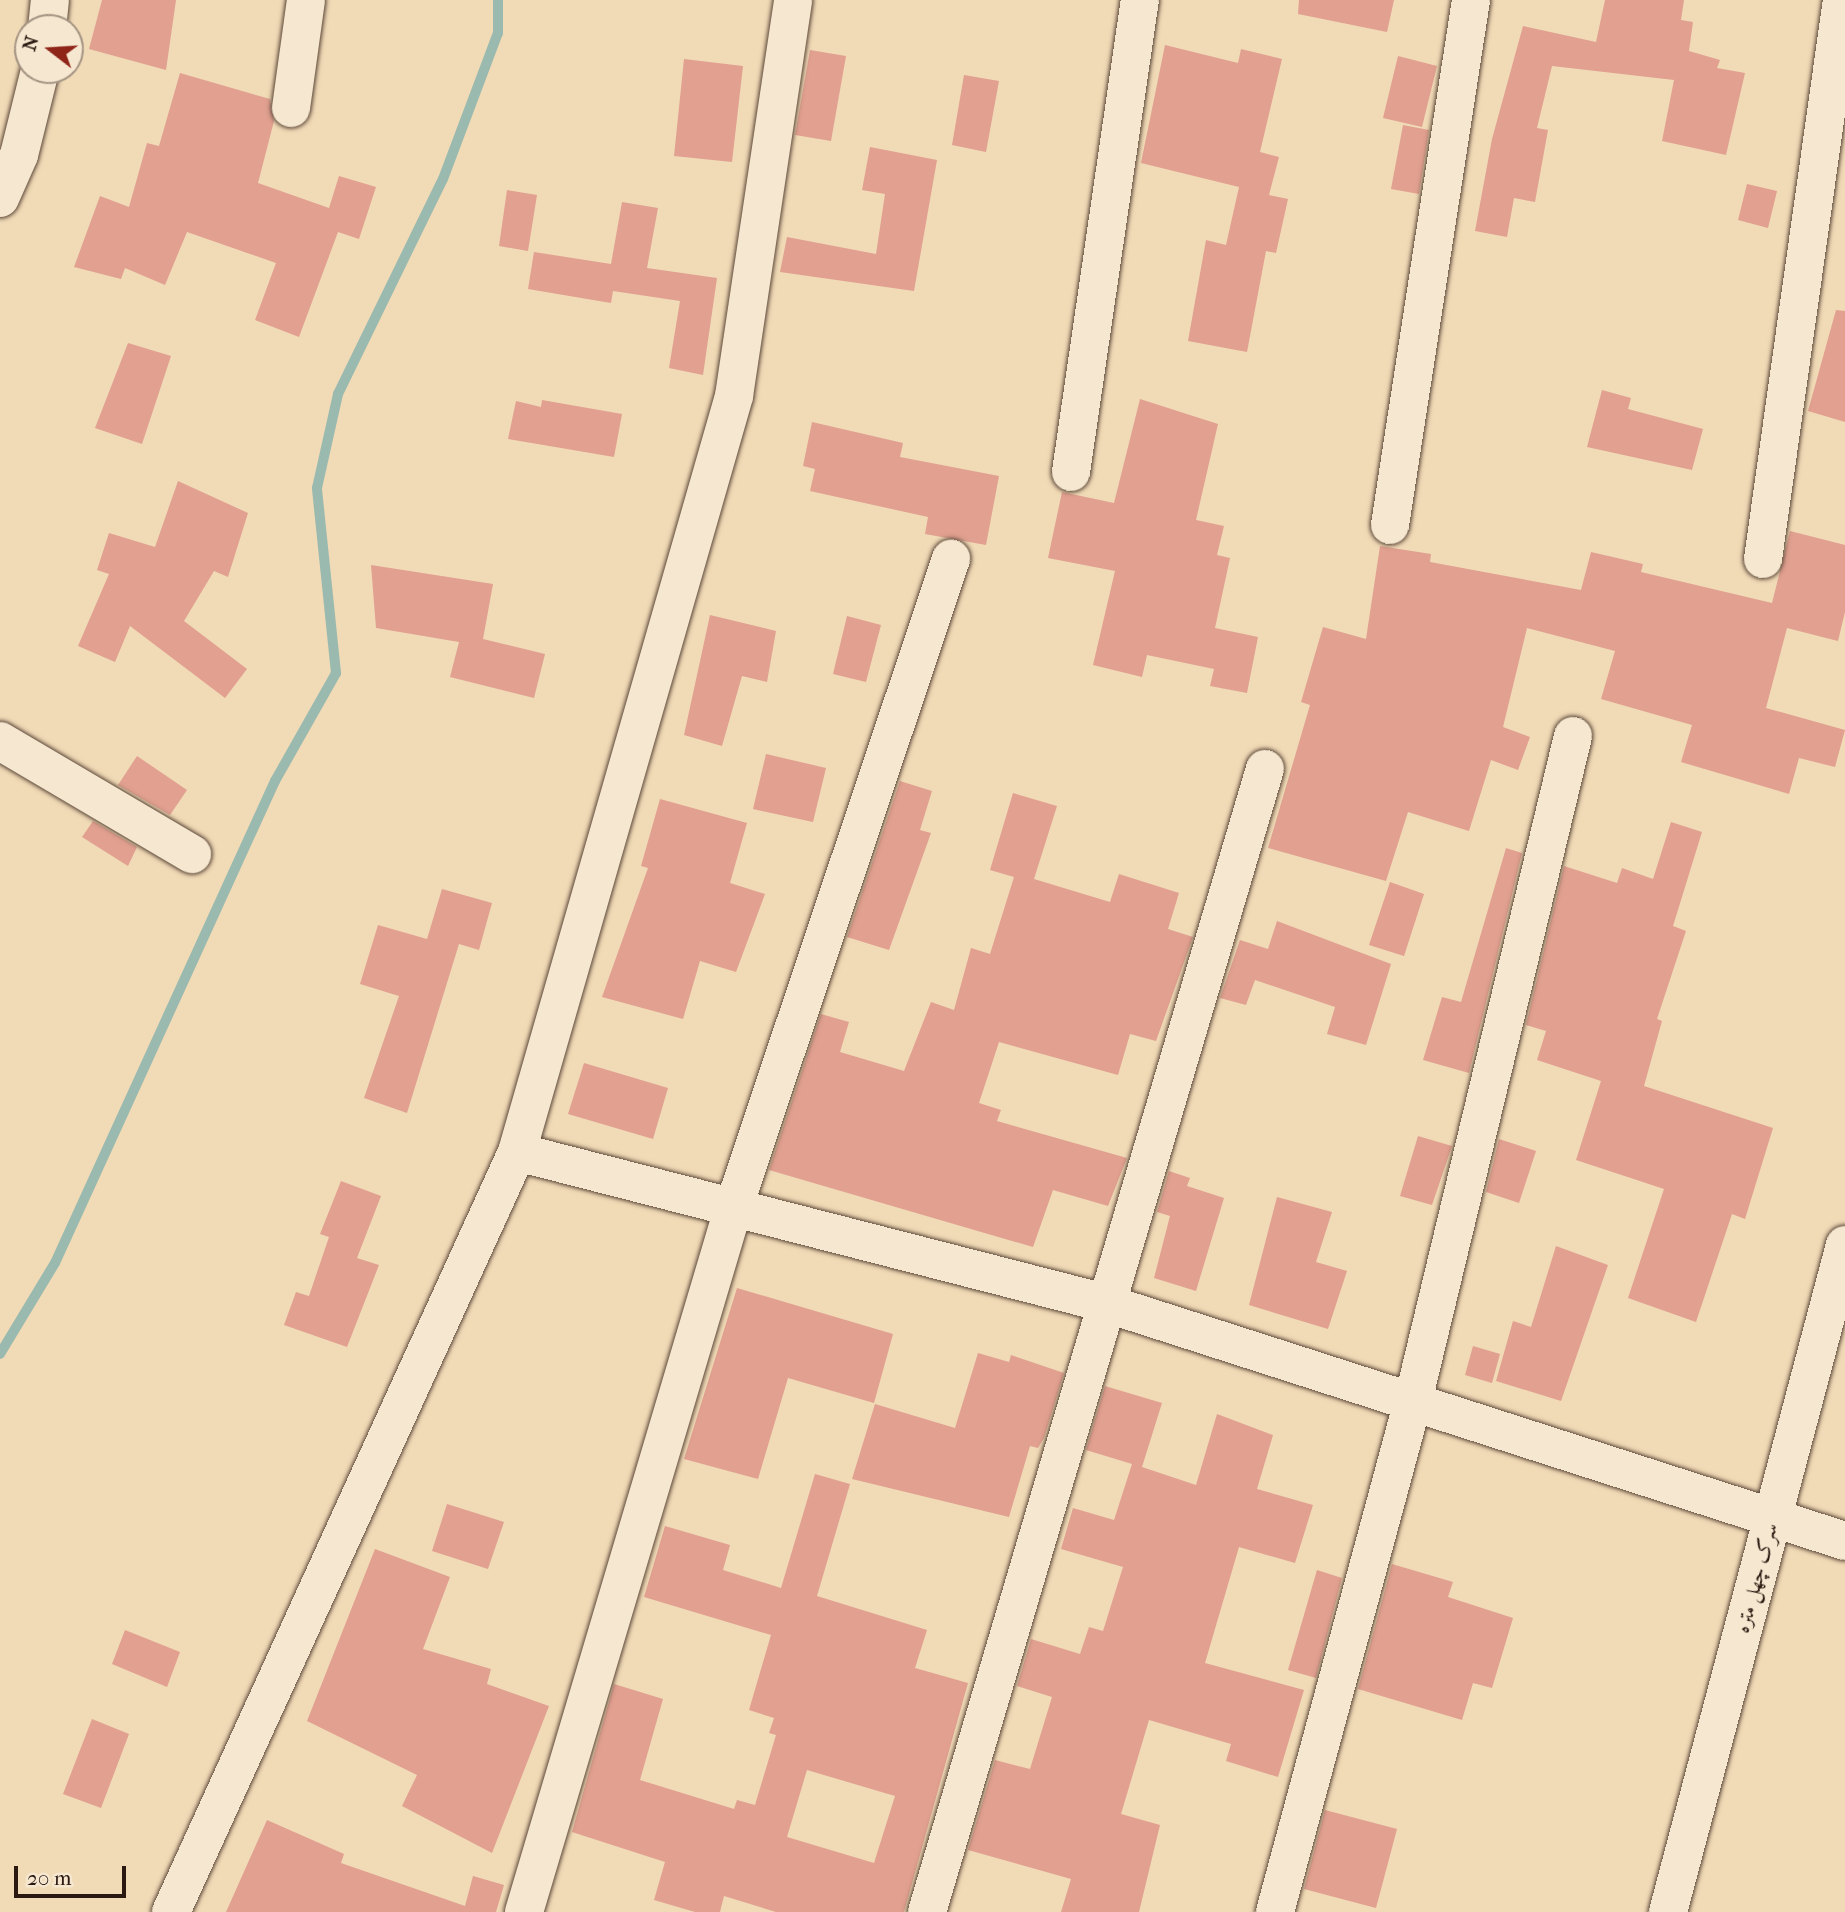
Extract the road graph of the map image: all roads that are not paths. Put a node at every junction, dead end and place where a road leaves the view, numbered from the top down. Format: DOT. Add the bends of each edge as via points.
graph roads {
  1 [pos="306,0"];
  2 [pos="793,0"];
  3 [pos="1140,0"];
  4 [pos="1471,0"];
  5 [pos="1842,0"];
  6 [pos="37,84"];
  7 [pos="292,108"];
  8 [pos="0,198"];
  9 [pos="1071,472"];
  10 [pos="1390,525"];
  11 [pos="951,559"];
  12 [pos="1763,559"];
  13 [pos="1573,736"];
  14 [pos="0,741"];
  15 [pos="1265,769"];
  16 [pos="192,855"];
  17 [pos="517,1152"];
  18 [pos="733,1209"];
  19 [pos="1845,1245"];
  20 [pos="1104,1303"];
  21 [pos="1413,1401"];
  22 [pos="1772,1517"];
  23 [pos="1845,1541"];
  24 [pos="171,1912"];
  25 [pos="524,1912"];
  26 [pos="927,1912"];
  27 [pos="1275,1912"];
  28 [pos="1668,1912"];
  1 -- 7 [label="street"];
  2 -- 17 [label="street" via="734,396"];
  3 -- 9 [label="street"];
  4 -- 10 [label="street"];
  5 -- 12 [label="street"];
  6 -- 8 [label="street" via="19,155"];
  11 -- 18 [label="street"];
  13 -- 21 [label="street"];
  14 -- 16 [label="street"];
  15 -- 20 [label="street"];
  17 -- 18 [label="street"];
  17 -- 24 [label="street"];
  18 -- 20 [label="street"];
  18 -- 25 [label="street"];
  19 -- 22 [label="street, سرک چهل متره"];
  20 -- 21 [label="street"];
  20 -- 26 [label="street"];
  21 -- 22 [label="street"];
  21 -- 27 [label="street"];
  22 -- 23 [label="street"];
  22 -- 28 [label="street, سرک چهل متره"];
}
